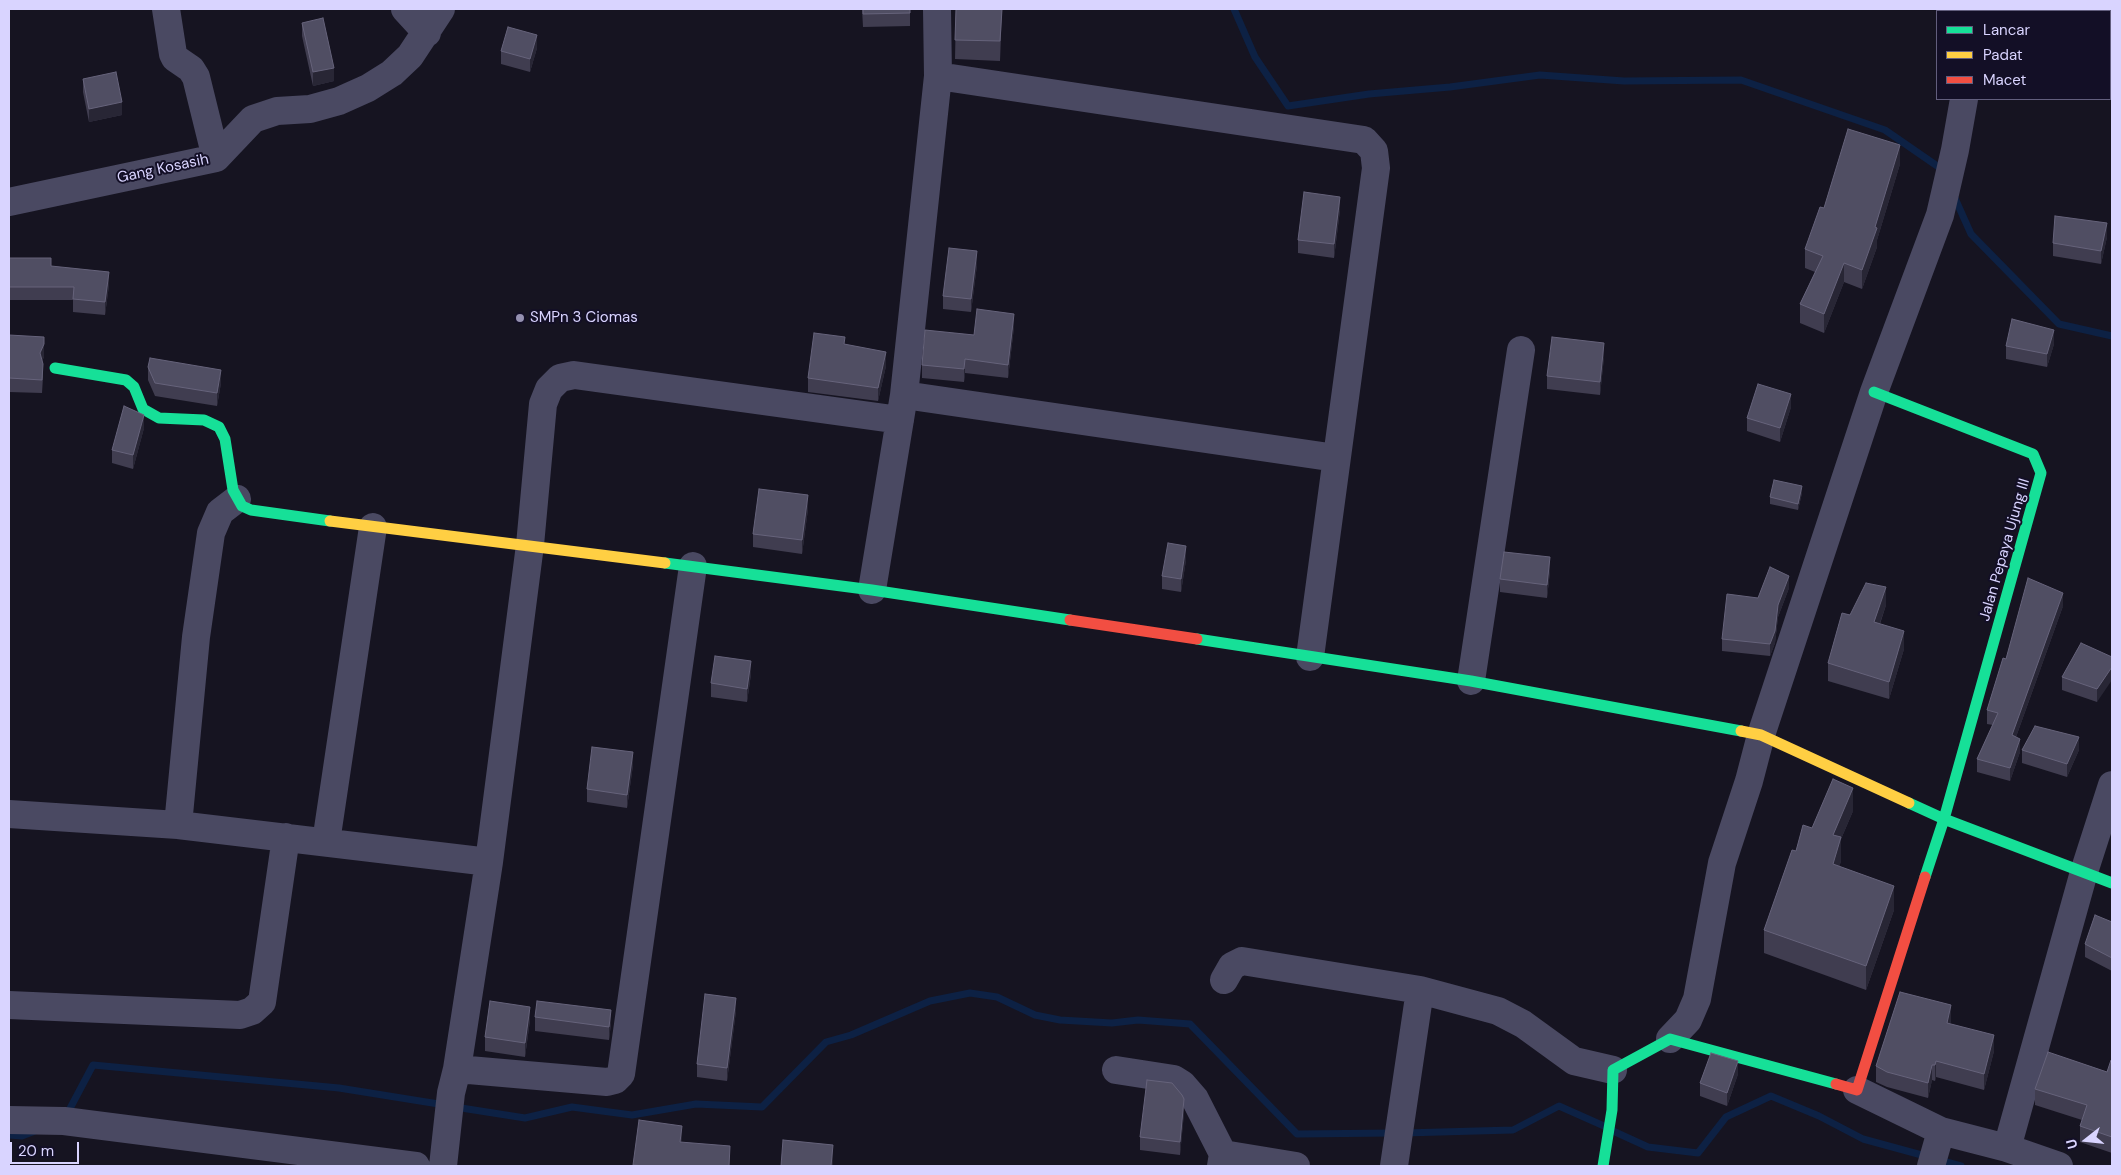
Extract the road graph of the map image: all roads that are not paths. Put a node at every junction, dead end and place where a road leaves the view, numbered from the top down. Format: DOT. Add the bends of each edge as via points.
graph roads {
  1 [pos="166,9"];
  2 [pos="405,9"];
  3 [pos="442,9"];
  4 [pos="937,9"];
  5 [pos="427,33"];
  6 [pos="938,76"];
  7 [pos="1964,100"];
  8 [pos="216,158"];
  9 [pos="9,202"];
  10 [pos="1521,350"];
  11 [pos="55,368"];
  12 [pos="1874,392"];
  13 [pos="902,407"];
  14 [pos="1336,458"];
  15 [pos="237,499"];
  16 [pos="373,527"];
  17 [pos="530,545"];
  18 [pos="693,566"];
  19 [pos="872,590"];
  20 [pos="1310,657"];
  21 [pos="1470,681"];
  22 [pos="1761,735"];
  23 [pos="2112,785"];
  24 [pos="9,814"];
  25 [pos="1944,819"];
  26 [pos="178,825"];
  27 [pos="286,838"];
  28 [pos="326,842"];
  29 [pos="489,862"];
  30 [pos="2084,872"];
  31 [pos="2112,882"];
  32 [pos="1224,980"];
  33 [pos="1420,990"];
  34 [pos="9,1005"];
  35 [pos="1670,1040"];
  36 [pos="1116,1070"];
  37 [pos="1613,1070"];
  38 [pos="454,1081"];
  39 [pos="1857,1090"];
  40 [pos="9,1120"];
  41 [pos="1397,1144"];
  42 [pos="1936,1148"];
  43 [pos="2007,1148"];
  44 [pos="1222,1160"];
  45 [pos="416,1166"];
  46 [pos="443,1166"];
  47 [pos="1296,1166"];
  48 [pos="1603,1166"];
  49 [pos="2059,1166"];
  1 -- 8 [label="street" via="173,54 196,77"];
  2 -- 5 [label="street"];
  3 -- 5 [label="street, Gang Kosasih"];
  4 -- 6 [label="street"];
  5 -- 8 [label="street, Gang Kosasih" via="392,73 368,88 323,106 277,111 253,119"];
  6 -- 13 [label="street"];
  6 -- 14 [label="street" via="1368,143 1374,151 1376,168"];
  7 -- 12 [label="street" via="1940,215"];
  8 -- 9 [label="street, Gang Kosasih"];
  10 -- 21 [label="street"];
  11 -- 15 [label="street" via="126,380 134,387 142,409 159,418 204,420 220,426"];
  12 -- 22 [label="street"];
  12 -- 25 [label="street, Jalan Pepaya Ujung III" via="2033,454 2041,474"];
  13 -- 14 [label="street"];
  13 -- 17 [label="street" via="566,376 554,383 543,404"];
  13 -- 19 [label="street"];
  14 -- 20 [label="street"];
  15 -- 16 [label="street" via="251,510"];
  15 -- 26 [label="street" via="220,512 211,533 196,637"];
  16 -- 17 [label="street"];
  16 -- 28 [label="street"];
  17 -- 18 [label="street"];
  17 -- 29 [label="street"];
  18 -- 19 [label="street"];
  18 -- 38 [label="street" via="621,1074 607,1082"];
  19 -- 20 [label="street"];
  20 -- 21 [label="street"];
  21 -- 22 [label="street"];
  22 -- 25 [label="street"];
  22 -- 35 [label="street" via="1722,863 1697,999 1688,1020"];
  23 -- 30 [label="street"];
  24 -- 26 [label="street"];
  25 -- 30 [label="street"];
  25 -- 39 [label="street, Jalan Pepaya Ujung III"];
  26 -- 27 [label="street"];
  27 -- 28 [label="street"];
  27 -- 34 [label="street" via="262,1002 252,1011 240,1015"];
  28 -- 29 [label="street"];
  29 -- 38 [label="street"];
  30 -- 31 [label="street"];
  30 -- 43 [label="street"];
  32 -- 33 [label="street" via="1232,966 1242,961"];
  33 -- 37 [label="street" via="1498,1011 1523,1024 1574,1061"];
  33 -- 41 [label="street"];
  35 -- 37 [label="street"];
  35 -- 39 [label="street"];
  36 -- 44 [label="street" via="1174,1079 1182,1084 1195,1099"];
  37 -- 48 [label="street" via="1612,1110"];
  38 -- 46 [label="street"];
  39 -- 42 [label="street"];
  40 -- 45 [label="street" via="64,1121"];
  42 -- 43 [label="street"];
  43 -- 49 [label="street"];
  44 -- 47 [label="street"];
}
